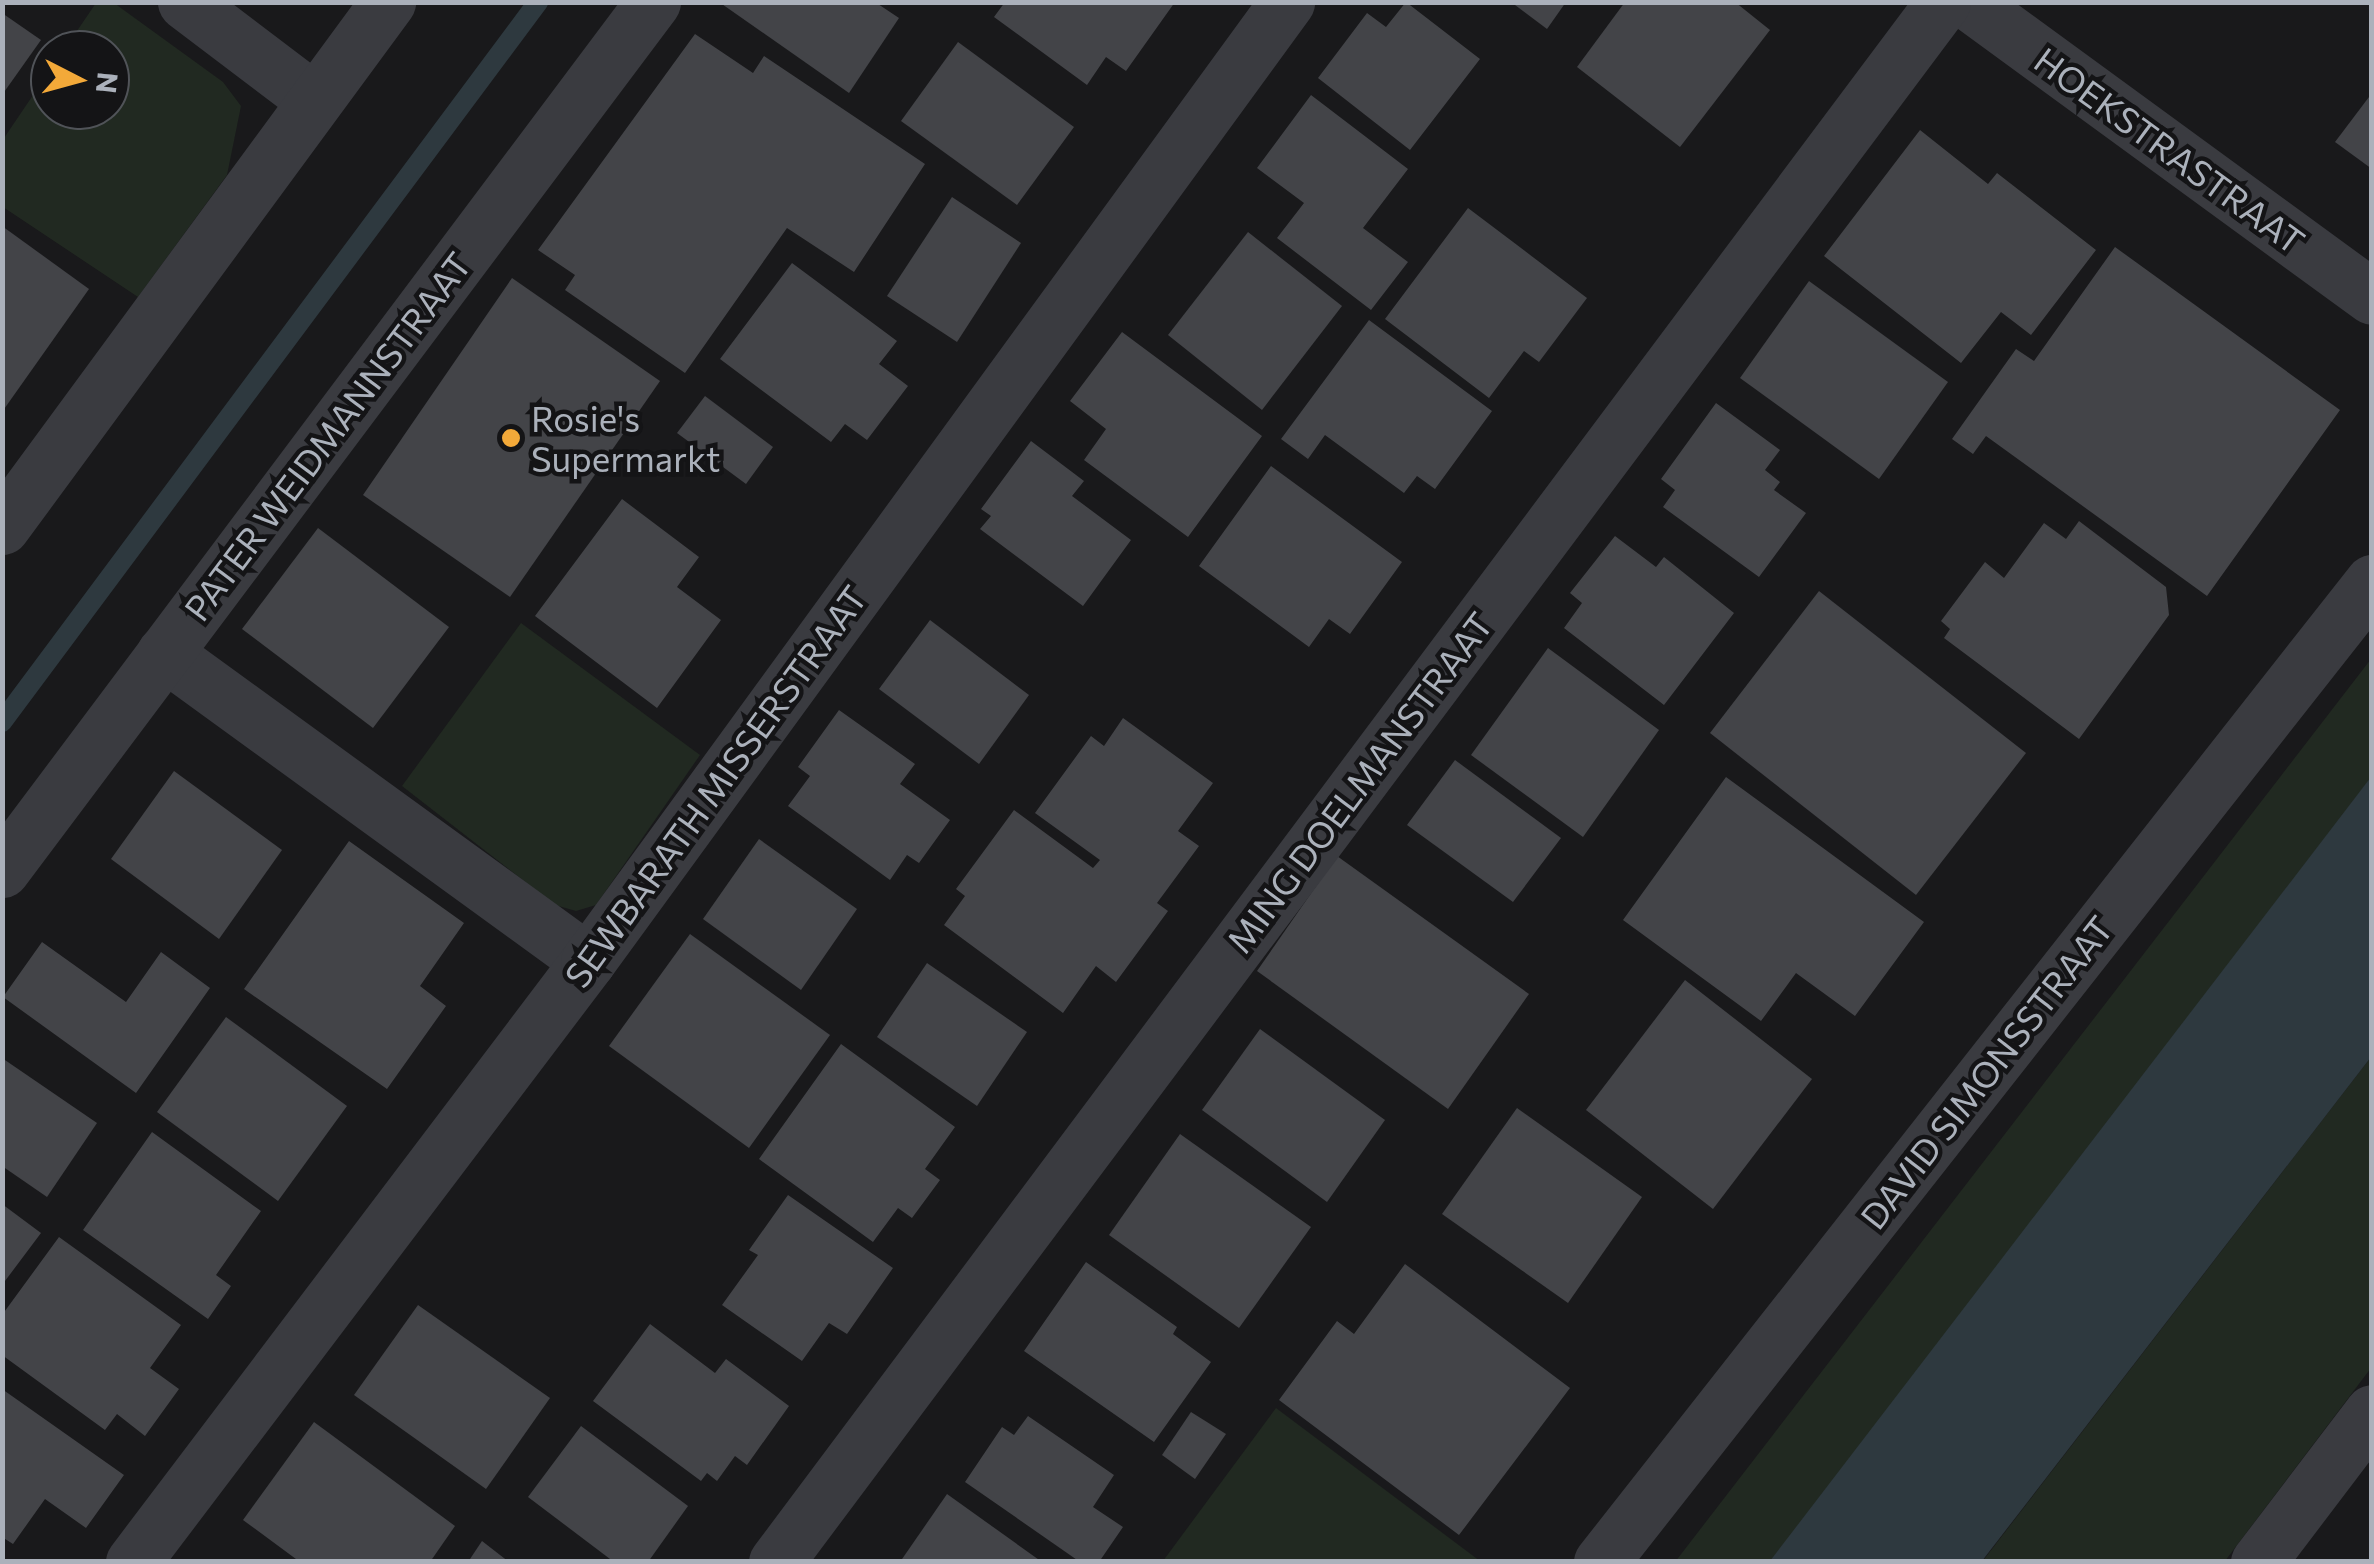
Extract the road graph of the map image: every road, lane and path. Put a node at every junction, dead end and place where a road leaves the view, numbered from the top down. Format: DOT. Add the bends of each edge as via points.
graph roads {
  1 [pos="186,2"];
  2 [pos="388,2"];
  3 [pos="653,2"];
  4 [pos="1287,2"];
  5 [pos="1942,2"];
  6 [pos="1968,2"];
  7 [pos="314,100"];
  8 [pos="2372,297"];
  9 [pos="9,504"];
  10 [pos="2372,582"];
  11 [pos="164,653"];
  12 [pos="2,870"];
  13 [pos="588,961"];
  14 [pos="2372,1412"];
  15 [pos="134,1562"];
  16 [pos="776,1562"];
  17 [pos="1601,1562"];
  18 [pos="2258,1562"];
  1 -- 7 [label="street"];
  2 -- 7 [label="street"];
  3 -- 11 [label="street, PATER WEIDMANNSTRAAT"];
  4 -- 13 [label="street, SEWBARATH MISSERSTRAAT"];
  5 -- 16 [label="street, MING DOELMANSTRAAT"];
  6 -- 8 [label="street, HOEKSTRASTRAAT"];
  7 -- 9 [label="street"];
  10 -- 17 [label="street, DAVID SIMONSSTRAAT"];
  11 -- 12 [label="street, PATER WEIDMANNSTRAAT"];
  11 -- 13 [label="street"];
  13 -- 15 [label="street, SEWBARATH MISSERSTRAAT"];
  14 -- 18 [label="street"];
}
